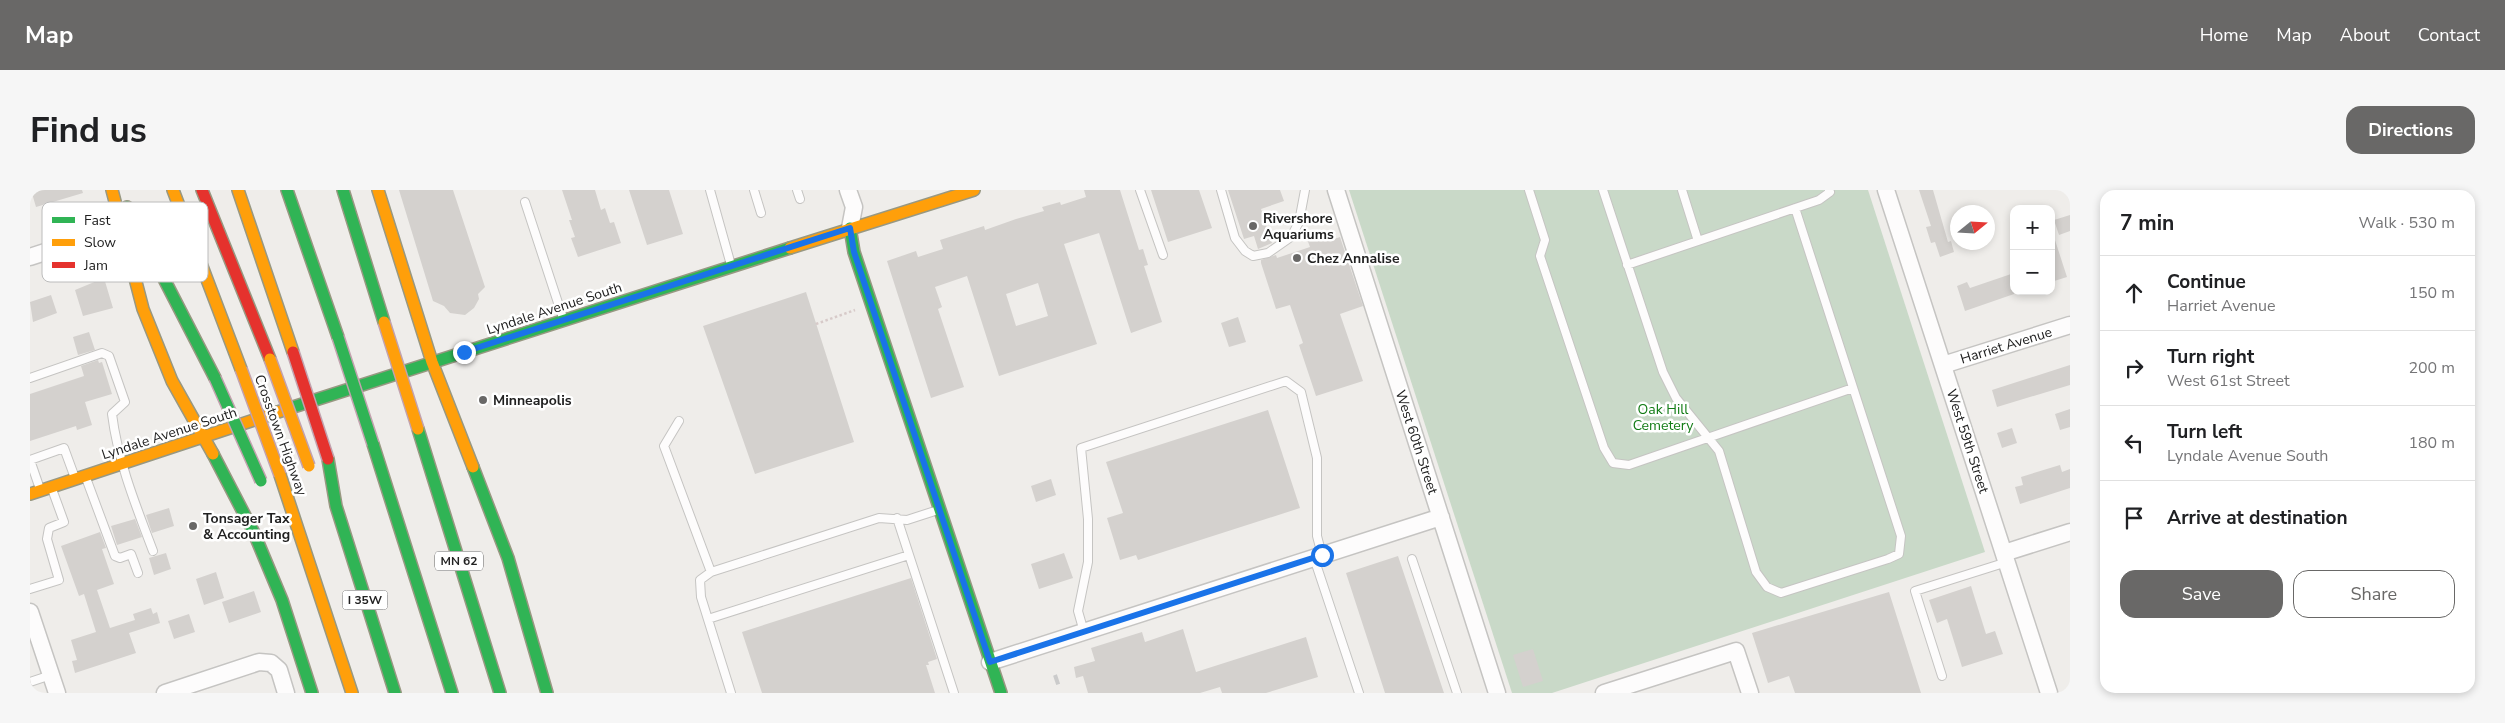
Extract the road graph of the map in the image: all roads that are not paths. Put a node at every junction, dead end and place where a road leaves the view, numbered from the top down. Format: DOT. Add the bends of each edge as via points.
graph roads {
  1 [pos="118,190"];
  2 [pos="173,190"];
  3 [pos="202,190"];
  4 [pos="238,190"];
  5 [pos="287,190"];
  6 [pos="343,190"];
  7 [pos="378,190"];
  8 [pos="710,190"];
  9 [pos="754,190"];
  10 [pos="798,190"];
  11 [pos="848,190"];
  12 [pos="974,190"];
  13 [pos="1140,190"];
  14 [pos="1221,190"];
  15 [pos="1305,190"];
  16 [pos="1336,190"];
  17 [pos="1529,190"];
  18 [pos="1602,190"];
  19 [pos="1682,190"];
  20 [pos="1829,190"];
  21 [pos="1886,190"];
  22 [pos="800,199"];
  23 [pos="124,202"];
  24 [pos="178,202"];
  25 [pos="207,202"];
  26 [pos="526,202"];
  27 [pos="208,205"];
  28 [pos="1795,208"];
  29 [pos="762,213"];
  30 [pos="850,228"];
  31 [pos="1698,241"];
  32 [pos="42,253"];
  33 [pos="1163,255"];
  34 [pos="30,257"];
  35 [pos="1627,264"];
  36 [pos="732,266"];
  37 [pos="136,282"];
  38 [pos="167,282"];
  39 [pos="208,282"];
  40 [pos="564,320"];
  41 [pos="2070,325"];
  42 [pos="432,362"];
  43 [pos="1943,365"];
  44 [pos="30,378"];
  45 [pos="1853,388"];
  46 [pos="679,421"];
  47 [pos="1709,436"];
  48 [pos="205,438"];
  49 [pos="30,460"];
  50 [pos="122,464"];
  51 [pos="80,478"];
  52 [pos="263,485"];
  53 [pos="41,491"];
  54 [pos="336,506"];
  55 [pos="939,510"];
  56 [pos="1440,517"];
  57 [pos="897,518"];
  58 [pos="2070,532"];
  59 [pos="153,551"];
  60 [pos="909,555"];
  61 [pos="1318,556"];
  62 [pos="2005,557"];
  63 [pos="1412,559"];
  64 [pos="298,567"];
  65 [pos="711,572"];
  66 [pos="138,573"];
  67 [pos="30,589"];
  68 [pos="30,612"];
  69 [pos="708,619"];
  70 [pos="333,632"];
  71 [pos="1084,632"];
  72 [pos="990,662"];
  73 [pos="51,675"];
  74 [pos="1942,676"];
  75 [pos="30,682"];
  76 [pos="56,693"];
  77 [pos="165,693"];
  78 [pos="286,693"];
  79 [pos="312,693"];
  80 [pos="352,693"];
  81 [pos="395,693"];
  82 [pos="452,693"];
  83 [pos="500,693"];
  84 [pos="547,693"];
  85 [pos="731,693"];
  86 [pos="954,693"];
  87 [pos="1000,693"];
  88 [pos="1359,693"];
  89 [pos="1458,693"];
  90 [pos="1497,693"];
  91 [pos="1604,693"];
  92 [pos="1750,693"];
  93 [pos="2050,693"];
  1 -- 23 [label="main road, bridge"];
  2 -- 24 [label="main road, Crosstown Highway, bridge"];
  3 -- 25 [label="main road, bridge"];
  4 -- 54 [label="main road, I 35W, bridge" via="328,459"];
  5 -- 82 [label="main road, bridge" via="338,337"];
  6 -- 83 [label="main road, MN 62, bridge"];
  7 -- 42 [label="main road"];
  8 -- 36 [label="lane"];
  9 -- 29 [label="lane"];
  10 -- 22 [label="lane"];
  11 -- 30 [label="street" via="854,207"];
  12 -- 30 [label="main road, Lyndale Avenue South"];
  13 -- 33 [label="lane"];
  14 -- 15 [label="lane" via="1235,238 1253,256 1268,253 1291,237 1299,222"];
  16 -- 56 [label="street, West 60th Street"];
  17 -- 47 [label="lane" via="1545,240 1540,256 1604,448 1613,463 1629,464"];
  18 -- 35 [label="lane"];
  19 -- 31 [label="lane"];
  20 -- 28 [label="lane" via="1819,200"];
  21 -- 43 [label="street, West 59th Street"];
  26 -- 40 [label="lane"];
  27 -- 54 [label="main road, bridge" via="314,474"];
  28 -- 31 [label="lane"];
  28 -- 45 [label="lane"];
  30 -- 36 [label="main road, Lyndale Avenue South"];
  30 -- 55 [label="main road" via="854,252"];
  31 -- 35 [label="lane"];
  32 -- 34 [label="street"];
  35 -- 47 [label="lane" via="1663,372 1676,398 1698,428"];
  36 -- 40 [label="main road, Lyndale Avenue South"];
  37 -- 48 [label="main road" via="172,382"];
  38 -- 52 [label="main road, bridge"];
  39 -- 70 [label="main road, Crosstown Highway, bridge" via="280,475"];
  40 -- 42 [label="main road, Lyndale Avenue South"];
  41 -- 43 [label="street, Harriet Avenue"];
  42 -- 48 [label="main road, Lyndale Avenue South"];
  42 -- 84 [label="main road" via="508,558"];
  43 -- 62 [label="street, West 59th Street"];
  44 -- 50 [label="lane" via="102,353 109,356 125,402 112,414"];
  45 -- 47 [label="lane"];
  45 -- 47 [label="lane" via="1901,536 1899,554 1888,560 1781,593 1767,587 1756,572 1719,451"];
  46 -- 65 [label="lane" via="664,446"];
  48 -- 50 [label="main road, Lyndale Avenue South"];
  48 -- 79 [label="main road" via="257,541 282,600"];
  49 -- 51 [label="lane" via="64,448"];
  49 -- 53 [label="lane"];
  50 -- 51 [label="main road, Lyndale Avenue South"];
  50 -- 59 [label="lane"];
  51 -- 53 [label="main road, Lyndale Avenue South"];
  51 -- 66 [label="lane" via="115,556 120,558 131,554"];
  53 -- 67 [label="lane" via="64,522 49,528 47,539 59,580"];
  54 -- 81 [label="main road, I 35W"];
  55 -- 57 [label="lane" via="907,520"];
  55 -- 72 [label="main road"];
  56 -- 61 [label="street"];
  56 -- 90 [label="street, West 60th Street"];
  57 -- 60 [label="lane"];
  57 -- 65 [label="lane" via="879,518"];
  58 -- 62 [label="street"];
  60 -- 69 [label="lane"];
  60 -- 86 [label="lane"];
  61 -- 71 [label="street"];
  61 -- 71 [label="lane" via="1317,458 1301,392 1286,381 1082,448 1088,562 1078,611"];
  61 -- 88 [label="lane"];
  62 -- 74 [label="lane" via="1915,591"];
  62 -- 93 [label="street, West 59th Street"];
  63 -- 89 [label="lane"];
  64 -- 70 [label="main road"];
  65 -- 69 [label="lane" via="700,580"];
  68 -- 73 [label="street"];
  69 -- 85 [label="lane"];
  70 -- 80 [label="main road, Crosstown Highway"];
  71 -- 72 [label="street"];
  72 -- 87 [label="main road"];
  73 -- 75 [label="lane"];
  73 -- 76 [label="street"];
  77 -- 78 [label="street" via="259,662 271,663 279,670"];
  91 -- 92 [label="street" via="1736,651"];
}
